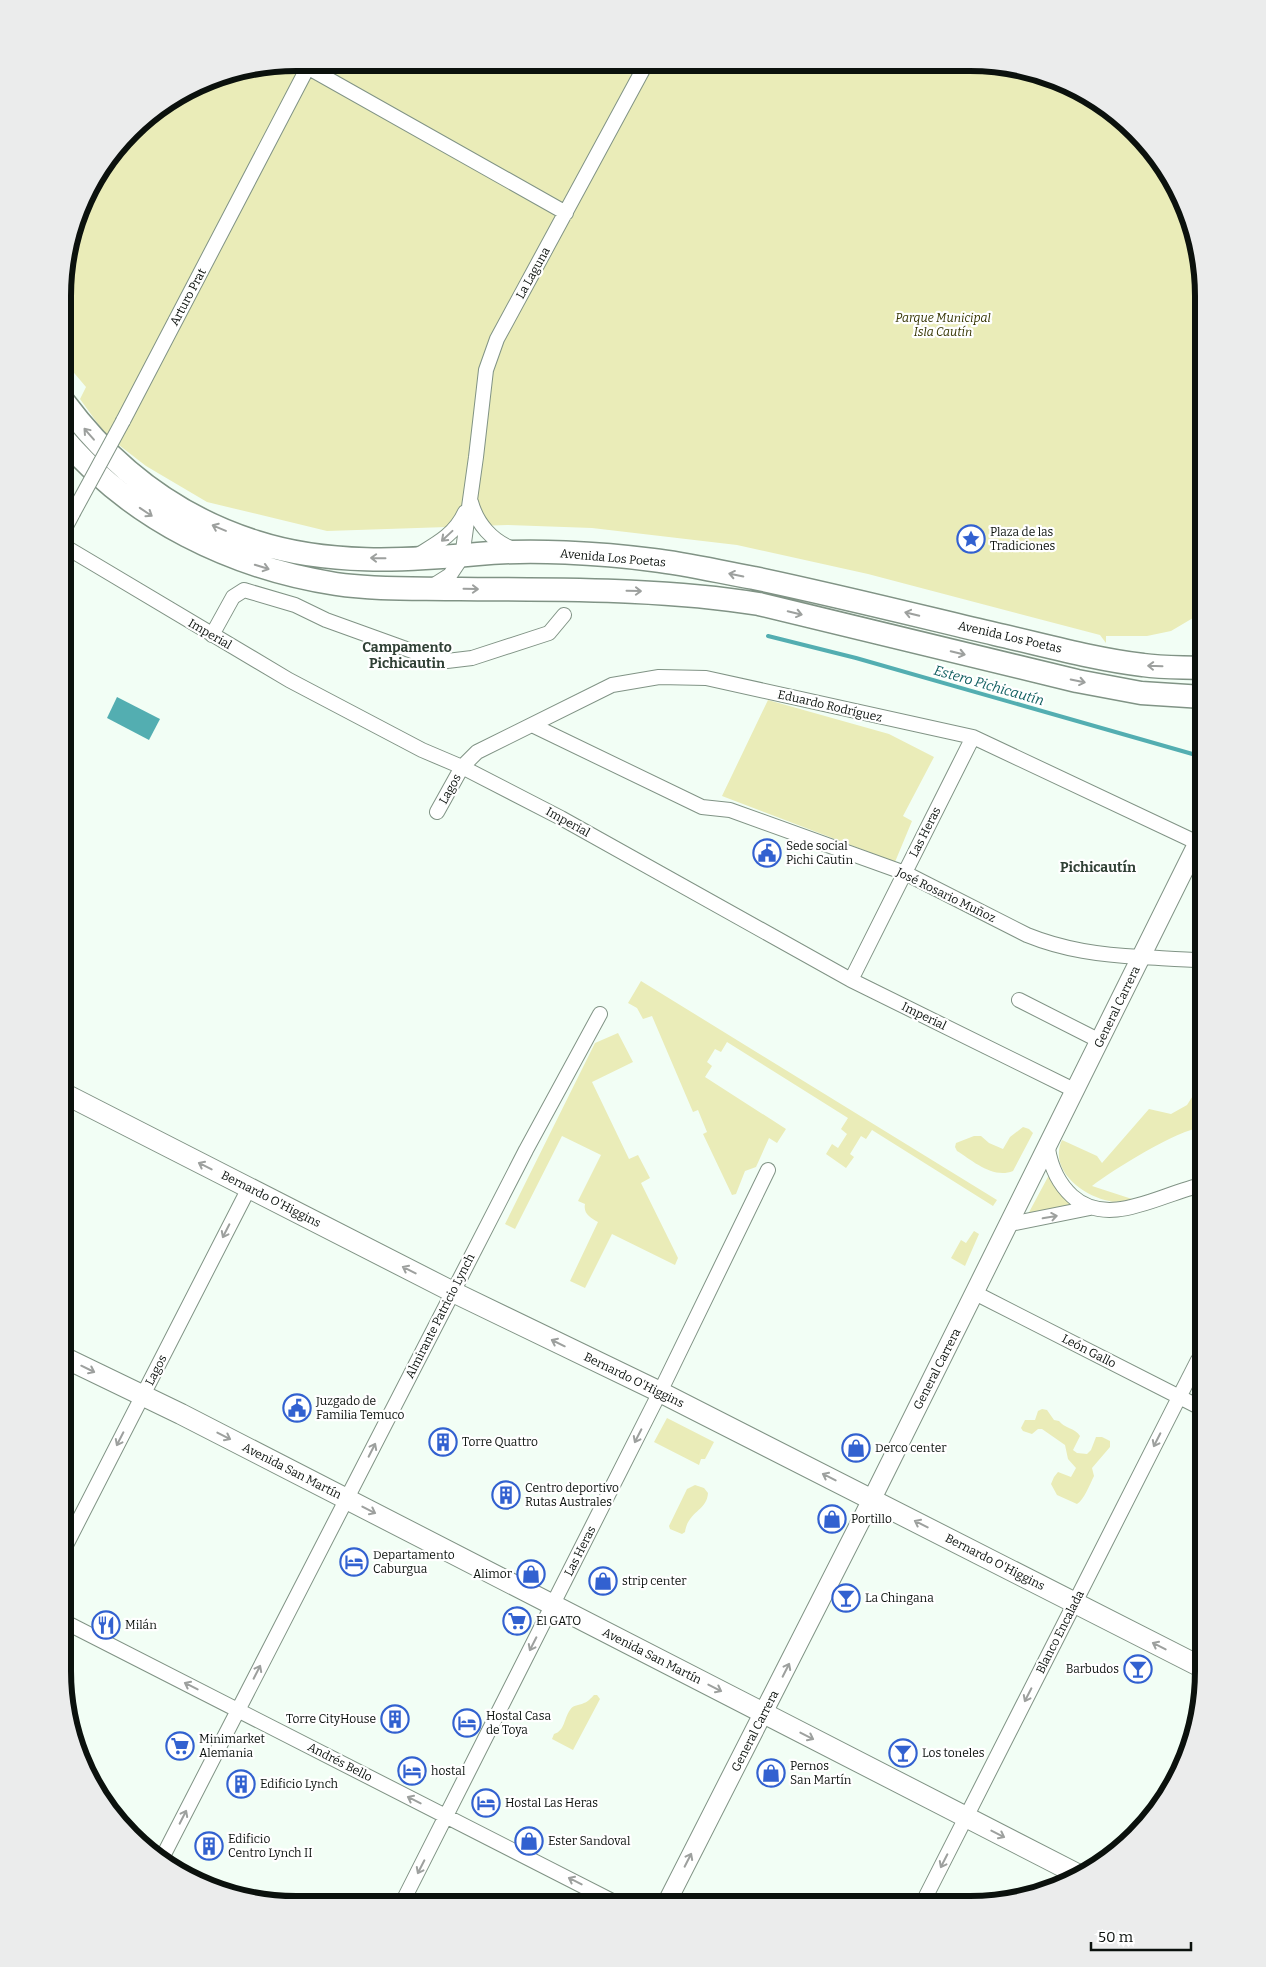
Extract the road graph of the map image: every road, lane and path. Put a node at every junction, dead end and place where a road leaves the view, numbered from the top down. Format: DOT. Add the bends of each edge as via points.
graph roads {
  1 [pos="305,71"];
  2 [pos="318,71"];
  3 [pos="642,71"];
  4 [pos="566,213"];
  5 [pos="71,411"];
  6 [pos="71,446"];
  7 [pos="470,499"];
  8 [pos="71,518"];
  9 [pos="71,550"];
  10 [pos="531,553"];
  11 [pos="462,557"];
  12 [pos="410,559"];
  13 [pos="423,588"];
  14 [pos="564,615"];
  15 [pos="212,635"];
  16 [pos="1195,668"];
  17 [pos="1195,696"];
  18 [pos="532,725"];
  19 [pos="973,737"];
  20 [pos="462,767"];
  21 [pos="437,812"];
  22 [pos="1195,836"];
  23 [pos="1195,848"];
  24 [pos="905,873"];
  25 [pos="1142,957"];
  26 [pos="1195,960"];
  27 [pos="851,980"];
  28 [pos="1019,1000"];
  29 [pos="600,1014"];
  30 [pos="1100,1041"];
  31 [pos="1076,1091"];
  32 [pos="71,1098"];
  33 [pos="1048,1149"];
  34 [pos="768,1170"];
  35 [pos="1195,1187"];
  36 [pos="249,1188"];
  37 [pos="1090,1208"];
  38 [pos="1010,1224"];
  39 [pos="453,1292"];
  40 [pos="975,1294"];
  41 [pos="71,1361"];
  42 [pos="1195,1366"];
  43 [pos="660,1392"];
  44 [pos="142,1395"];
  45 [pos="1179,1397"];
  46 [pos="1195,1405"];
  47 [pos="347,1499"];
  48 [pos="872,1499"];
  49 [pos="71,1535"];
  50 [pos="1075,1603"];
  51 [pos="553,1605"];
  52 [pos="71,1625"];
  53 [pos="1195,1664"];
  54 [pos="238,1710"];
  55 [pos="764,1713"];
  56 [pos="446,1816"];
  57 [pos="966,1817"];
  58 [pos="165,1853"];
  59 [pos="1072,1871"];
  60 [pos="406,1896"];
  61 [pos="602,1896"];
  62 [pos="670,1896"];
  63 [pos="926,1896"];
  1 -- 8 [label="street, Arturo Prat, bridge"];
  2 -- 4 [label="street"];
  3 -- 4 [label="street, La Laguna"];
  4 -- 7 [label="street, La Laguna" via="497,339 486,370"];
  12 -- 5 [label="main road, Avenida Los Poetas, one-way" via="343,558 300,553 258,543 207,523 174,506 136,479 96,442"];
  6 -- 13 [label="main road, one-way" via="106,483 128,500 176,530 226,554 280,572 336,584"];
  7 -- 10 [label="street" via="476,517 494,539 512,549"];
  7 -- 11 [label="street, La Laguna"];
  7 -- 12 [label="street, one-way" via="450,534"];
  9 -- 15 [label="street, Imperial"];
  10 -- 11 [label="main road, Avenida Los Poetas"];
  16 -- 10 [label="main road, Avenida Los Poetas, one-way" via="1144,666 1083,654 820,592 663,562"];
  11 -- 12 [label="main road, Avenida Los Poetas"];
  11 -- 13 [label="street" via="456,569 444,580"];
  13 -- 17 [label="main road, one-way" via="692,594 759,604 1077,681 1141,692"];
  14 -- 15 [label="street" via="549,633 472,658 447,661 326,620 295,605 244,590 233,597"];
  15 -- 20 [label="street, Imperial" via="289,680 422,750"];
  18 -- 19 [label="street, Eduardo Rodríguez" via="612,685 683,676 706,678"];
  18 -- 20 [label="street, Eduardo Rodríguez" via="477,752"];
  18 -- 24 [label="street, José Rosario Muñoz" via="702,807 730,810"];
  19 -- 22 [label="street, Eduardo Rodríguez"];
  19 -- 24 [label="street, Las Heras"];
  20 -- 21 [label="street, Lagos"];
  20 -- 27 [label="street, Imperial" via="561,818"];
  23 -- 25 [label="street, General Carrera"];
  24 -- 25 [label="street, José Rosario Muñoz" via="1043,941 1098,955"];
  24 -- 27 [label="street, Las Heras"];
  25 -- 26 [label="street, José Rosario Muñoz"];
  25 -- 30 [label="street, General Carrera"];
  27 -- 31 [label="street, Imperial"];
  28 -- 30 [label="street"];
  29 -- 39 [label="street, Almirante Patricio Lynch"];
  30 -- 31 [label="street, General Carrera"];
  31 -- 33 [label="street, General Carrera"];
  36 -- 32 [label="main road, Bernardo O'Higgins, one-way"];
  33 -- 37 [label="street" via="1052,1168 1061,1184"];
  33 -- 38 [label="street, General Carrera"];
  34 -- 43 [label="street, Las Heras"];
  35 -- 37 [label="street" via="1126,1208"];
  39 -- 36 [label="main road, Bernardo O'Higgins, one-way"];
  36 -- 44 [label="street, Lagos, one-way"];
  38 -- 37 [label="street, one-way"];
  38 -- 40 [label="street, General Carrera"];
  43 -- 39 [label="main road, Bernardo O'Higgins, one-way"];
  47 -- 39 [label="street, Almirante Patricio Lynch, one-way"];
  40 -- 45 [label="street, León Gallo"];
  40 -- 48 [label="street, General Carrera"];
  41 -- 44 [label="main road, Avenida San Martín, one-way"];
  42 -- 45 [label="street, Blanco Encalada"];
  48 -- 43 [label="main road, Bernardo O'Higgins, one-way"];
  43 -- 51 [label="street, Las Heras, one-way"];
  44 -- 47 [label="main road, Avenida San Martín, one-way"];
  44 -- 49 [label="street, Lagos, one-way"];
  45 -- 46 [label="street, León Gallo"];
  45 -- 50 [label="street, Blanco Encalada, one-way"];
  47 -- 51 [label="main road, Avenida San Martín, one-way"];
  54 -- 47 [label="street, Almirante Patricio Lynch, one-way"];
  50 -- 48 [label="main road, Bernardo O'Higgins, one-way"];
  55 -- 48 [label="street, General Carrera, one-way"];
  53 -- 50 [label="main road, Bernardo O'Higgins, one-way"];
  50 -- 57 [label="street, Blanco Encalada, one-way"];
  51 -- 55 [label="main road, Avenida San Martín, one-way"];
  51 -- 56 [label="street, Las Heras, one-way"];
  54 -- 52 [label="street, Andrés Bello, one-way"];
  56 -- 54 [label="street, Andrés Bello, one-way"];
  58 -- 54 [label="street, Almirante Patricio Lynch, one-way"];
  55 -- 57 [label="main road, Avenida San Martín, one-way"];
  62 -- 55 [label="street, General Carrera, one-way"];
  56 -- 60 [label="street, Las Heras, one-way"];
  61 -- 56 [label="street, Andrés Bello, one-way"];
  57 -- 59 [label="main road, Avenida San Martín, one-way"];
  57 -- 63 [label="street, Blanco Encalada, one-way"];
}
